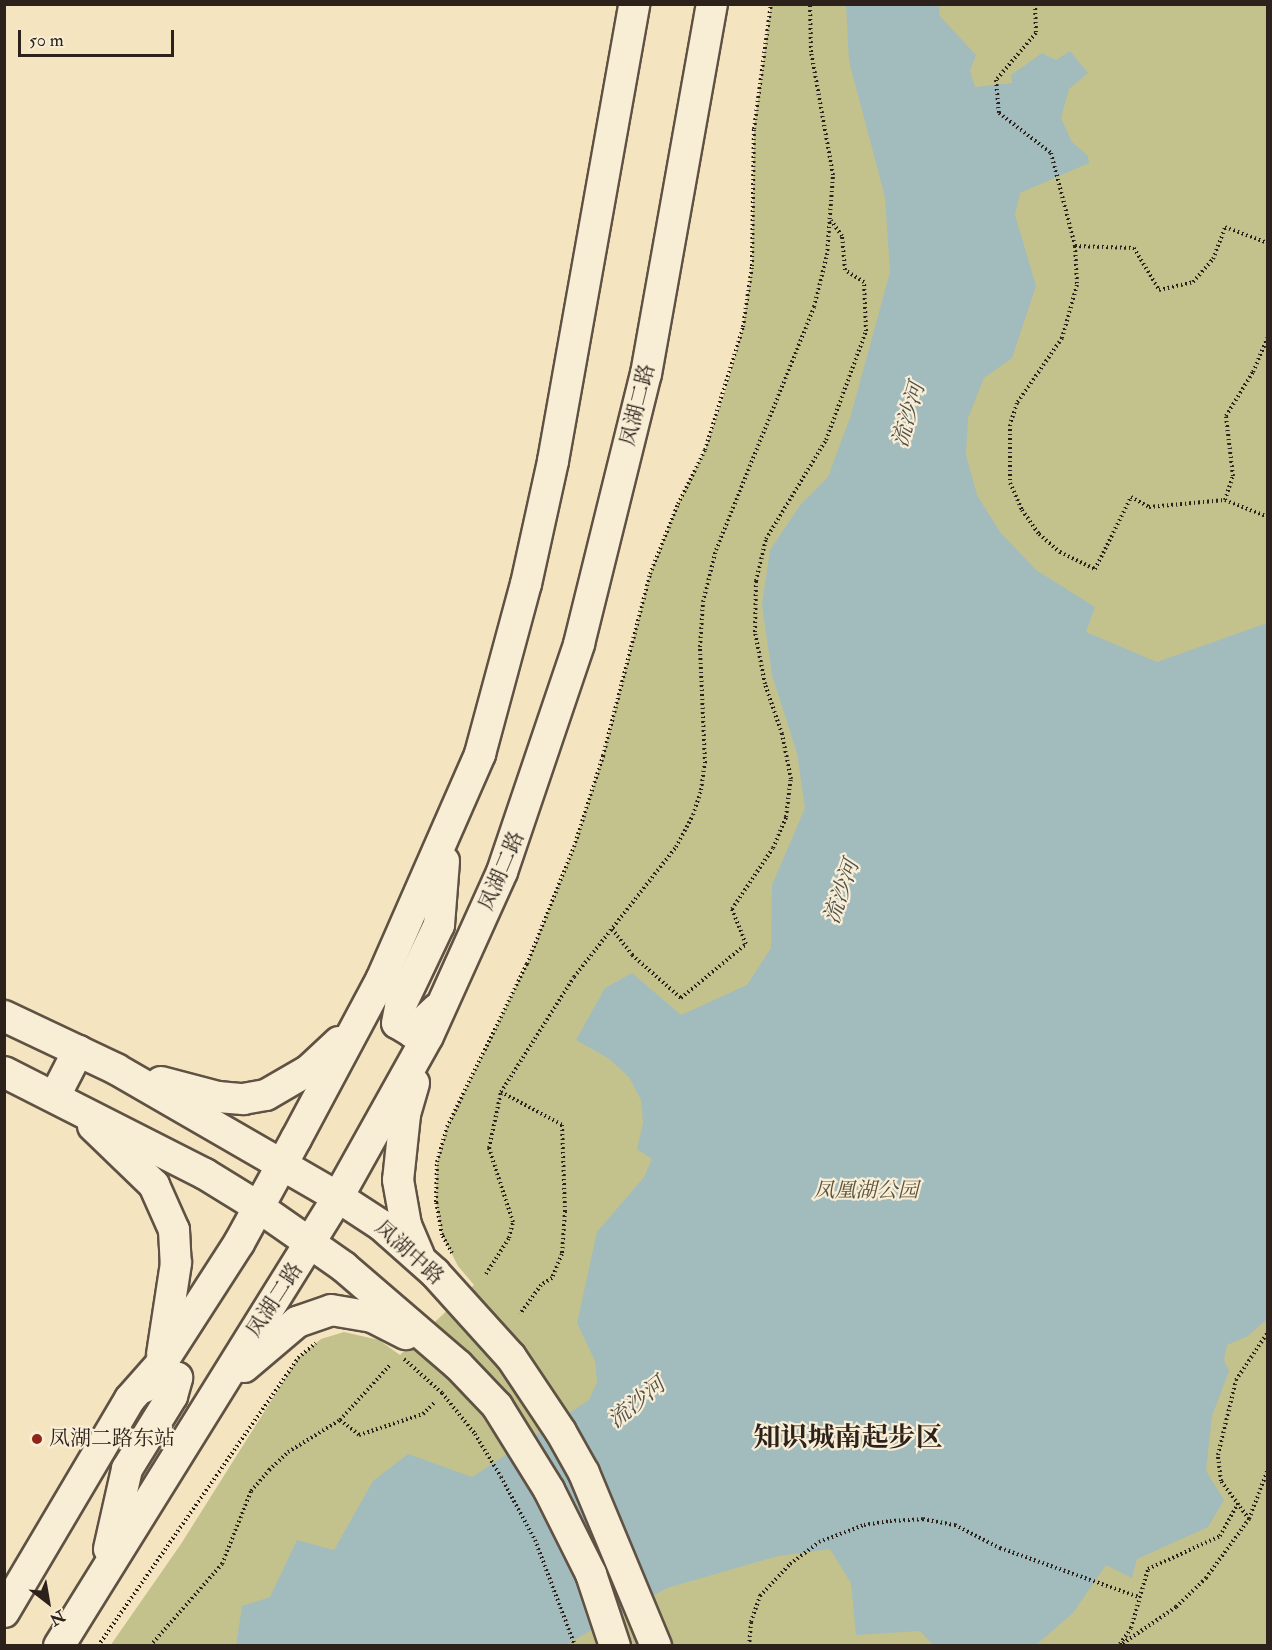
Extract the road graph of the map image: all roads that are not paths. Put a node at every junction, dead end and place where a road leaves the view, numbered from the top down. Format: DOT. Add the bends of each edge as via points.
graph roads {
  1 [pos="634,4"];
  2 [pos="712,4"];
  3 [pos="446,834"];
  4 [pos="445,1001"];
  5 [pos="4,1016"];
  6 [pos="360,1021"];
  7 [pos="428,1036"];
  8 [pos="78,1051"];
  9 [pos="116,1069"];
  10 [pos="4,1072"];
  11 [pos="63,1101"];
  12 [pos="282,1164"];
  13 [pos="338,1197"];
  14 [pos="257,1206"];
  15 [pos="311,1242"];
  16 [pos="460,1299"];
  17 [pos="439,1348"];
  18 [pos="161,1364"];
  19 [pos="213,1395"];
  20 [pos="130,1399"];
  21 [pos="104,1570"];
  22 [pos="4,1612"];
  23 [pos="60,1646"];
  24 [pos="615,1646"];
  25 [pos="656,1646"];
  1 -- 3 [label="street" via="594,247 526,584 480,753"];
  2 -- 4 [label="street, 凤湖二路" via="646,374 579,644 522,822"];
  3 -- 4 [label="street" via="439,925 399,1007 399,1027 412,1032"];
  3 -- 6 [label="street"];
  4 -- 7 [label="street, 凤湖二路"];
  5 -- 8 [label="street, 凤湖中路"];
  6 -- 9 [label="street" via="309,1070 266,1095 243,1099 218,1097"];
  6 -- 12 [label="street"];
  7 -- 13 [label="street, 凤湖二路"];
  7 -- 16 [label="street" via="405,1115 398,1180 414,1246 424,1263"];
  8 -- 9 [label="street, 凤湖中路"];
  8 -- 11 [label="street"];
  9 -- 12 [label="street, 凤湖中路"];
  10 -- 11 [label="street"];
  11 -- 14 [label="street" via="205,1174"];
  11 -- 18 [label="street" via="154,1185 166,1207 174,1230 176,1263"];
  12 -- 13 [label="street, 凤湖中路"];
  12 -- 14 [label="street"];
  13 -- 15 [label="street, 凤湖二路"];
  13 -- 16 [label="street, 凤湖中路" via="381,1225"];
  14 -- 15 [label="street"];
  14 -- 18 [label="street" via="239,1243"];
  15 -- 17 [label="street"];
  15 -- 19 [label="street, 凤湖二路"];
  16 -- 25 [label="street, 凤湖中路" via="527,1380 584,1473"];
  17 -- 19 [label="street" via="372,1317 331,1310 297,1322"];
  17 -- 24 [label="street" via="496,1406 567,1525 591,1574"];
  18 -- 20 [label="street"];
  19 -- 21 [label="street, 凤湖二路"];
  20 -- 21 [label="street" via="155,1378 173,1373 177,1378 172,1396 127,1469"];
  20 -- 22 [label="street"];
  21 -- 23 [label="street, 凤湖二路"];
}
